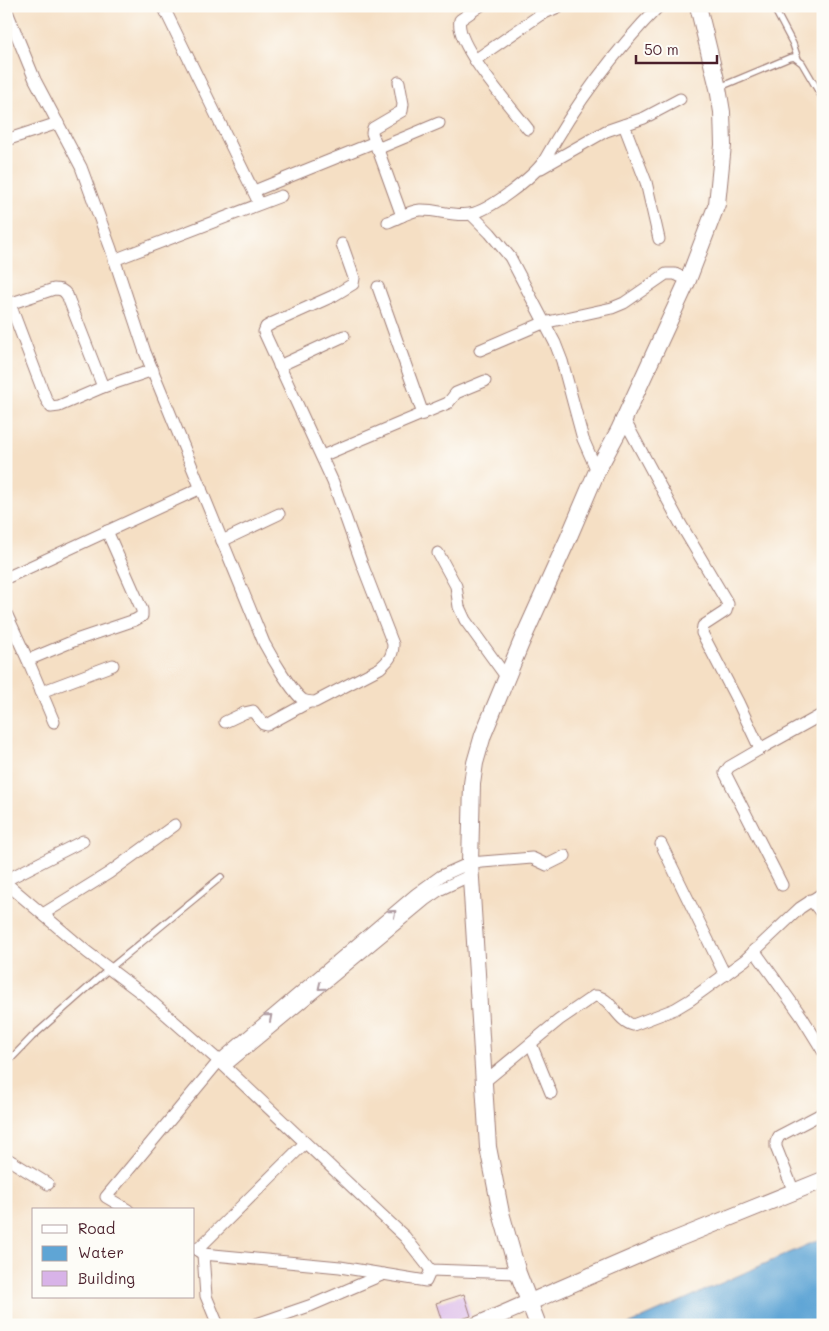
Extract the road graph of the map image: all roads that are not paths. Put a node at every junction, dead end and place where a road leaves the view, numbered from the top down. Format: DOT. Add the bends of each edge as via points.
graph roads {
  1 [pos="163,6"];
  2 [pos="480,6"];
  3 [pos="560,6"];
  4 [pos="660,6"];
  5 [pos="698,6"];
  6 [pos="6,9"];
  7 [pos="775,10"];
  8 [pos="10,28"];
  9 [pos="798,59"];
  10 [pos="475,60"];
  11 [pos="398,82"];
  12 [pos="718,88"];
  13 [pos="680,99"];
  14 [pos="823,99"];
  15 [pos="58,122"];
  16 [pos="439,123"];
  17 [pos="624,125"];
  18 [pos="528,128"];
  19 [pos="6,140"];
  20 [pos="376,145"];
  21 [pos="538,170"];
  22 [pos="254,191"];
  23 [pos="281,196"];
  24 [pos="259,203"];
  25 [pos="471,214"];
  26 [pos="402,216"];
  27 [pos="388,222"];
  28 [pos="659,239"];
  29 [pos="342,244"];
  30 [pos="114,260"];
  31 [pos="688,280"];
  32 [pos="378,287"];
  33 [pos="8,304"];
  34 [pos="543,323"];
  35 [pos="344,336"];
  36 [pos="480,350"];
  37 [pos="279,366"];
  38 [pos="153,370"];
  39 [pos="485,381"];
  40 [pos="103,388"];
  41 [pos="423,414"];
  42 [pos="624,419"];
  43 [pos="322,456"];
  44 [pos="597,471"];
  45 [pos="201,488"];
  46 [pos="280,514"];
  47 [pos="107,531"];
  48 [pos="222,541"];
  49 [pos="438,553"];
  50 [pos="6,578"];
  51 [pos="6,613"];
  52 [pos="28,660"];
  53 [pos="113,665"];
  54 [pos="507,678"];
  55 [pos="41,692"];
  56 [pos="309,702"];
  57 [pos="823,714"];
  58 [pos="54,722"];
  59 [pos="225,722"];
  60 [pos="760,749"];
  61 [pos="175,825"];
  62 [pos="83,841"];
  63 [pos="661,844"];
  64 [pos="565,856"];
  65 [pos="471,869"];
  66 [pos="221,877"];
  67 [pos="6,882"];
  68 [pos="782,885"];
  69 [pos="823,893"];
  70 [pos="811,900"];
  71 [pos="43,914"];
  72 [pos="823,915"];
  73 [pos="754,950"];
  74 [pos="109,969"];
  75 [pos="725,975"];
  76 [pos="531,1044"];
  77 [pos="823,1051"];
  78 [pos="222,1063"];
  79 [pos="6,1064"];
  80 [pos="484,1082"];
  81 [pos="551,1094"];
  82 [pos="823,1113"];
  83 [pos="305,1143"];
  84 [pos="6,1158"];
  85 [pos="823,1180"];
  86 [pos="48,1184"];
  87 [pos="794,1192"];
  88 [pos="125,1208"];
  89 [pos="198,1251"];
  90 [pos="431,1270"];
  91 [pos="384,1274"];
  92 [pos="518,1274"];
  93 [pos="534,1315"];
  94 [pos="218,1325"];
  95 [pos="254,1325"];
  96 [pos="477,1325"];
  1 -- 22 [label="street"];
  2 -- 10 [label="street" via="462,17 459,23"];
  3 -- 10 [label="street" via="540,15"];
  4 -- 21 [label="street" via="603,68"];
  5 -- 12 [label="street"];
  6 -- 8 [label="street"];
  7 -- 9 [label="lane"];
  8 -- 15 [label="street"];
  9 -- 12 [label="lane" via="789,58"];
  9 -- 14 [label="lane"];
  10 -- 18 [label="street"];
  11 -- 20 [label="street" via="403,109 373,128"];
  12 -- 31 [label="street" via="723,145 717,204"];
  13 -- 17 [label="street"];
  15 -- 19 [label="street"];
  15 -- 30 [label="street" via="81,167"];
  16 -- 20 [label="street"];
  17 -- 21 [label="street" via="606,131"];
  17 -- 28 [label="street" via="646,182"];
  20 -- 22 [label="street"];
  20 -- 26 [label="street"];
  21 -- 25 [label="street" via="486,208"];
  22 -- 24 [label="street"];
  23 -- 24 [label="street"];
  24 -- 30 [label="street"];
  25 -- 26 [label="street" via="422,210"];
  25 -- 34 [label="street" via="510,257"];
  26 -- 27 [label="street"];
  29 -- 37 [label="street" via="354,278 353,284 264,329"];
  30 -- 38 [label="street"];
  31 -- 34 [label="street" via="666,274 612,308"];
  31 -- 42 [label="street"];
  32 -- 41 [label="street"];
  33 -- 40 [label="street" via="54,289 64,291"];
  33 -- 40 [label="street" via="48,405 60,406"];
  34 -- 36 [label="street"];
  34 -- 44 [label="street" via="562,361 583,439"];
  35 -- 37 [label="street"];
  37 -- 43 [label="street"];
  38 -- 40 [label="street"];
  38 -- 45 [label="street"];
  39 -- 41 [label="street" via="456,393 450,402"];
  41 -- 43 [label="street"];
  42 -- 44 [label="street"];
  42 -- 60 [label="street" via="680,523 727,600 726,611 703,626 702,633"];
  43 -- 56 [label="street" via="393,644 393,653 380,668 315,702"];
  44 -- 54 [label="street"];
  45 -- 47 [label="street"];
  45 -- 48 [label="street"];
  46 -- 48 [label="street"];
  47 -- 50 [label="street"];
  47 -- 52 [label="street" via="142,616"];
  48 -- 56 [label="street" via="271,657 303,700"];
  49 -- 54 [label="street" via="456,586 465,620"];
  51 -- 52 [label="street"];
  52 -- 55 [label="street"];
  53 -- 55 [label="street"];
  54 -- 65 [label="street" via="475,763"];
  55 -- 58 [label="street"];
  56 -- 59 [label="street" via="267,725 253,711"];
  57 -- 60 [label="street"];
  60 -- 68 [label="street" via="729,767 725,773"];
  61 -- 71 [label="street" via="109,873"];
  62 -- 67 [label="street"];
  63 -- 75 [label="street"];
  64 -- 65 [label="street" via="547,865 532,858"];
  65 -- 78 [label="street" via="430,882 342,963"];
  65 -- 80 [label="street"];
  66 -- 74 [label="lane"];
  67 -- 71 [label="street"];
  69 -- 70 [label="street"];
  70 -- 72 [label="street"];
  70 -- 73 [label="street"];
  71 -- 74 [label="street"];
  73 -- 75 [label="street"];
  73 -- 77 [label="street"];
  74 -- 78 [label="street"];
  74 -- 79 [label="lane"];
  75 -- 76 [label="street" via="675,1009 633,1025 626,1022 604,998 594,996"];
  76 -- 80 [label="street"];
  76 -- 81 [label="street"];
  78 -- 83 [label="street"];
  78 -- 88 [label="street" via="106,1197"];
  80 -- 92 [label="street" via="492,1171"];
  82 -- 87 [label="street" via="777,1139 776,1147"];
  83 -- 89 [label="street"];
  83 -- 90 [label="street" via="406,1238"];
  84 -- 86 [label="street"];
  85 -- 87 [label="street"];
  87 -- 93 [label="street" via="657,1247"];
  89 -- 91 [label="street"];
  89 -- 94 [label="street" via="206,1296"];
  90 -- 91 [label="street" via="426,1281"];
  90 -- 92 [label="street"];
  91 -- 95 [label="street" via="312,1305"];
  92 -- 93 [label="street"];
  93 -- 96 [label="street"];
}
